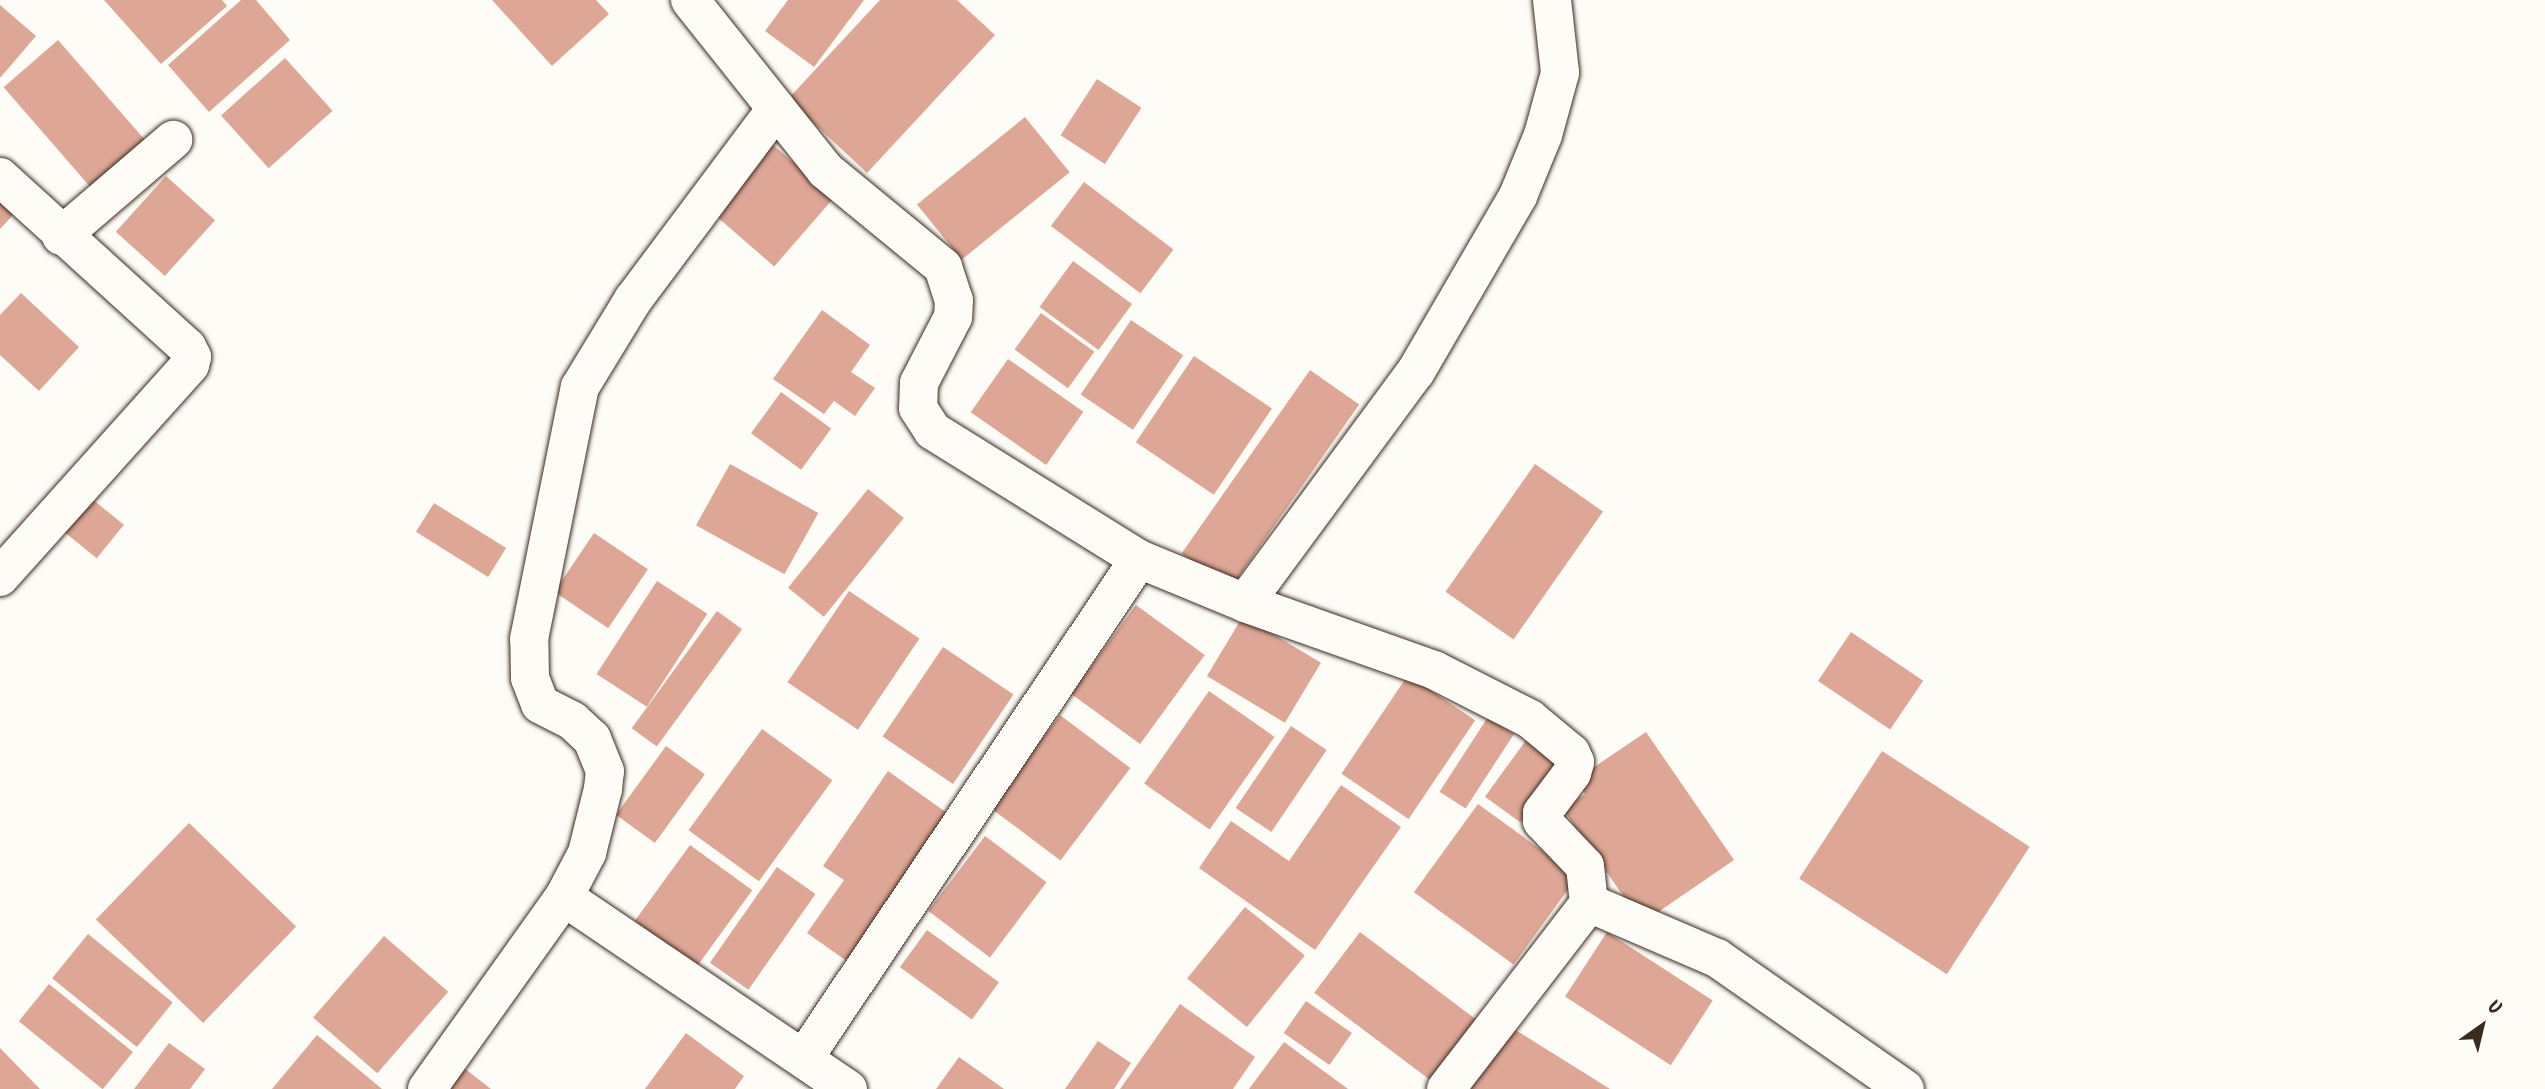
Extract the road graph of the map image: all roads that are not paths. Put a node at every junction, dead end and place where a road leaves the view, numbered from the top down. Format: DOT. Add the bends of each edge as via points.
graph roads {
  1 [pos="690,0"];
  2 [pos="1552,0"];
  3 [pos="776,109"];
  4 [pos="173,140"];
  5 [pos="0,177"];
  6 [pos="61,236"];
  7 [pos="1139,559"];
  8 [pos="0,577"];
  9 [pos="1245,603"];
  10 [pos="565,897"];
  11 [pos="1589,903"];
  12 [pos="804,1058"];
  13 [pos="427,1089"];
  14 [pos="848,1089"];
  15 [pos="1446,1089"];
  16 [pos="1905,1089"];
  1 -- 3 [label="street"];
  2 -- 9 [label="street" via="1560,73 1543,135 1518,196 1416,371"];
  3 -- 7 [label="street" via="825,170 943,267 954,300 953,317 919,383 918,408 933,431"];
  3 -- 10 [label="street" via="641,289 580,387 528,639 530,678 540,704 573,721 592,739 606,771 587,853"];
  4 -- 6 [label="street"];
  5 -- 6 [label="street"];
  6 -- 8 [label="street" via="187,347 192,357 190,365"];
  7 -- 9 [label="street"];
  7 -- 12 [label="street"];
  9 -- 11 [label="street" via="1434,670 1499,701 1554,737 1575,762 1572,774 1542,813 1542,821 1585,866"];
  10 -- 12 [label="street"];
  10 -- 13 [label="street"];
  11 -- 15 [label="street"];
  11 -- 16 [label="street" via="1717,958"];
  12 -- 14 [label="street"];
}
